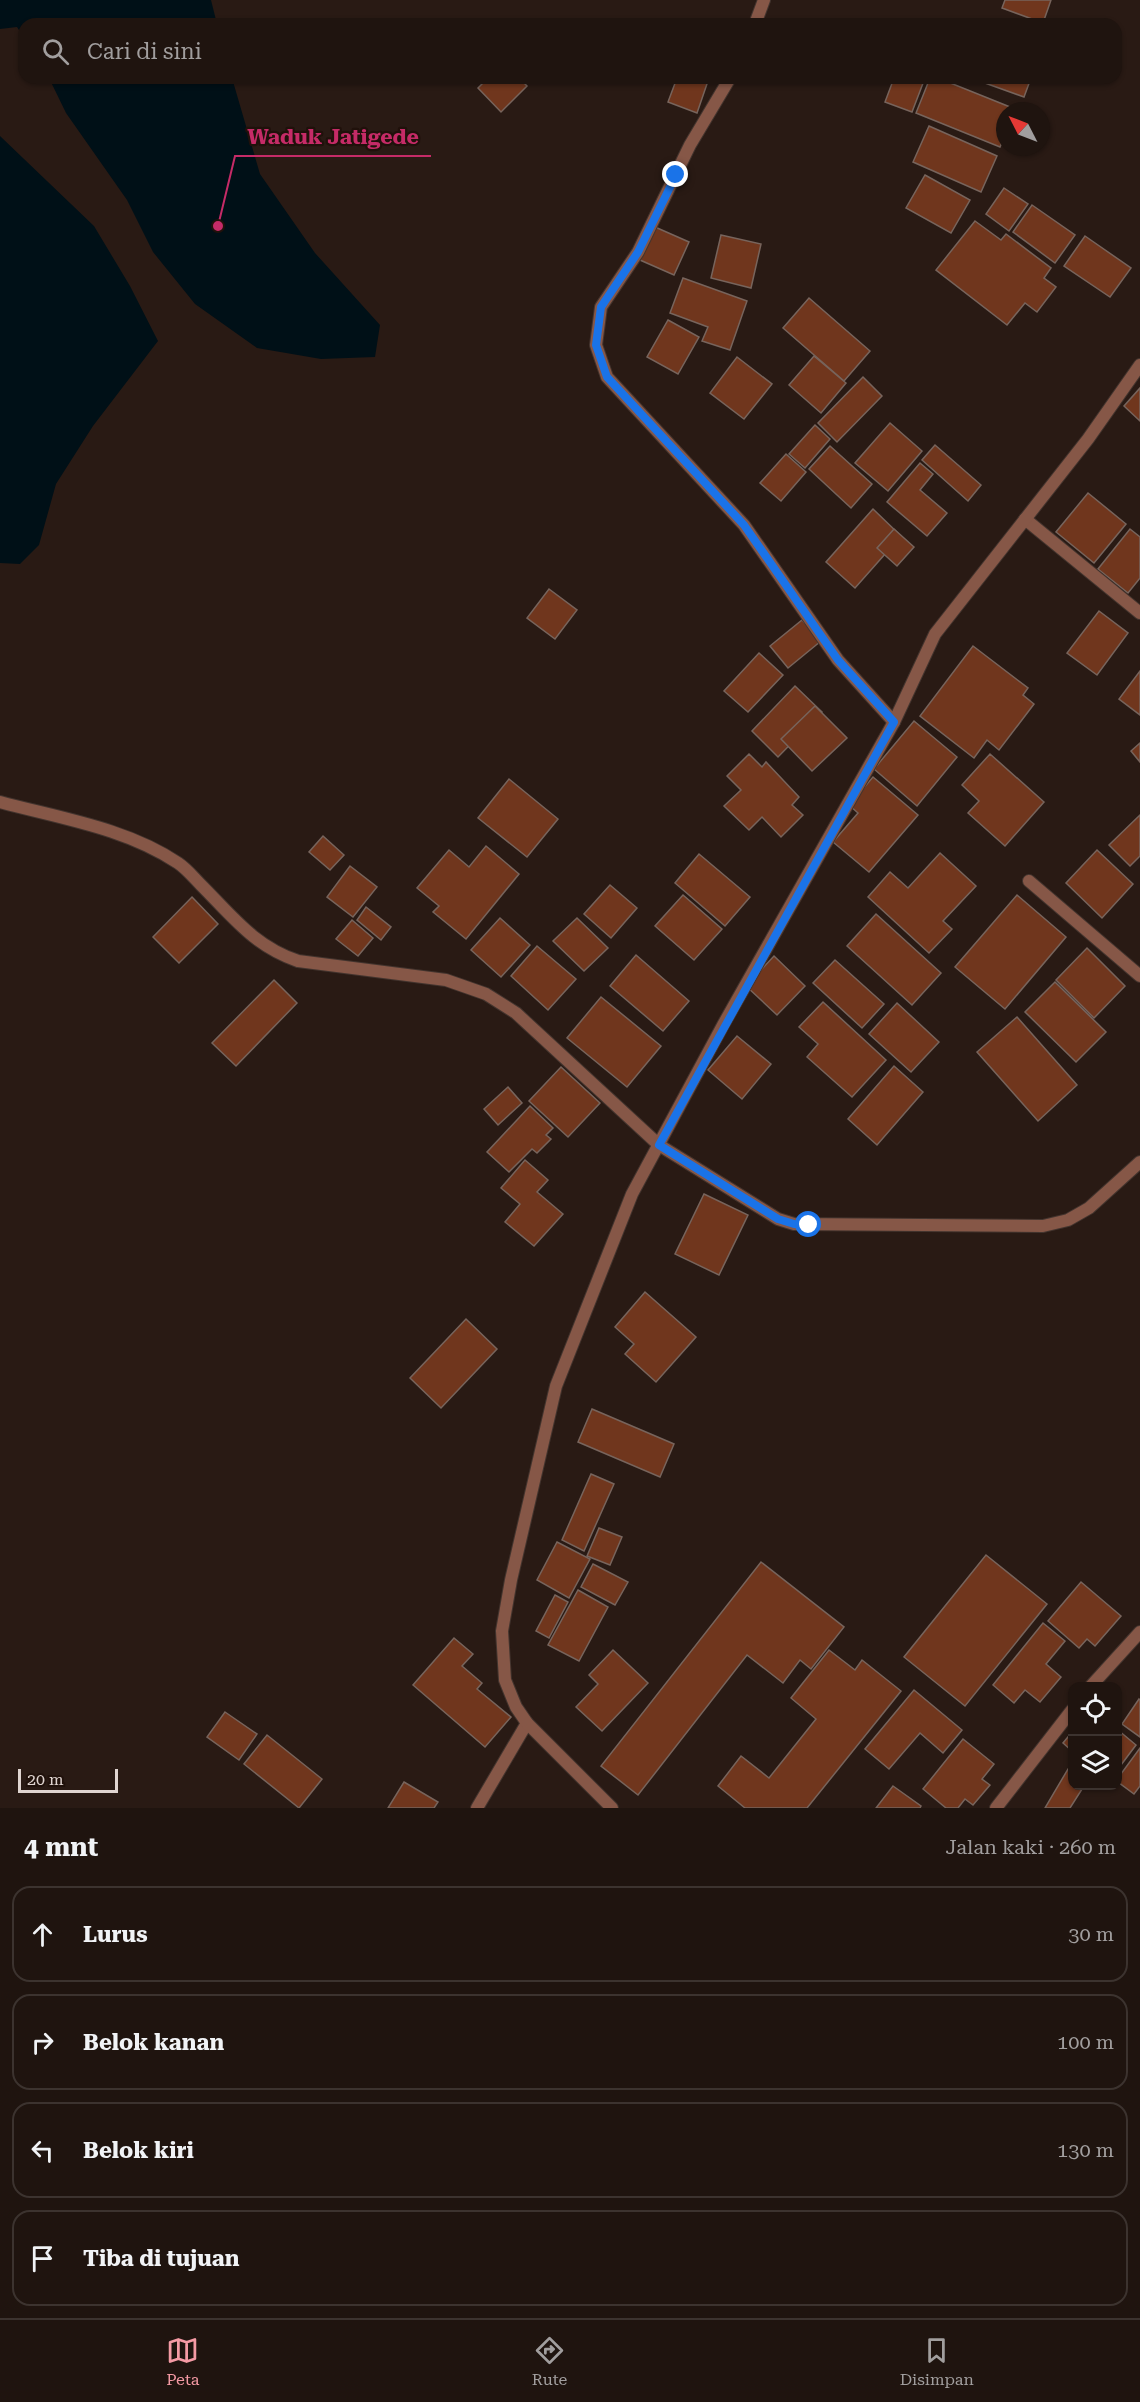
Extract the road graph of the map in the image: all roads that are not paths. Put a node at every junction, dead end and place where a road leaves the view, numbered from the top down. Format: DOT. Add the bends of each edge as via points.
graph roads {
  1 [pos="764,0"];
  2 [pos="757,18"];
  3 [pos="726,84"];
  4 [pos="1140,365"];
  5 [pos="1025,519"];
  6 [pos="1140,613"];
  7 [pos="894,722"];
  8 [pos="0,802"];
  9 [pos="1029,881"];
  10 [pos="1140,976"];
  11 [pos="659,1145"];
  12 [pos="1140,1162"];
  13 [pos="1140,1632"];
  14 [pos="1095,1682"];
  15 [pos="1068,1715"];
  16 [pos="527,1723"];
  17 [pos="477,1808"];
  18 [pos="612,1808"];
  19 [pos="996,1808"];
  1 -- 2 [label="street"];
  3 -- 7 [label="street" via="690,145 638,252 601,307 596,345 607,377 744,525 838,660"];
  4 -- 5 [label="street"];
  5 -- 6 [label="street"];
  5 -- 7 [label="street" via="935,634"];
  7 -- 11 [label="street"];
  8 -- 11 [label="street" via="122,835 155,849 180,864 259,943 277,954 298,961 446,980 486,994 516,1013"];
  9 -- 10 [label="street"];
  11 -- 12 [label="street" via="778,1219 809,1225 1043,1226 1068,1220 1089,1208"];
  11 -- 16 [label="street" via="632,1194 556,1386 511,1580 502,1631 506,1680"];
  13 -- 14 [label="street"];
  15 -- 19 [label="street"];
  16 -- 17 [label="street"];
  16 -- 18 [label="street"];
}
